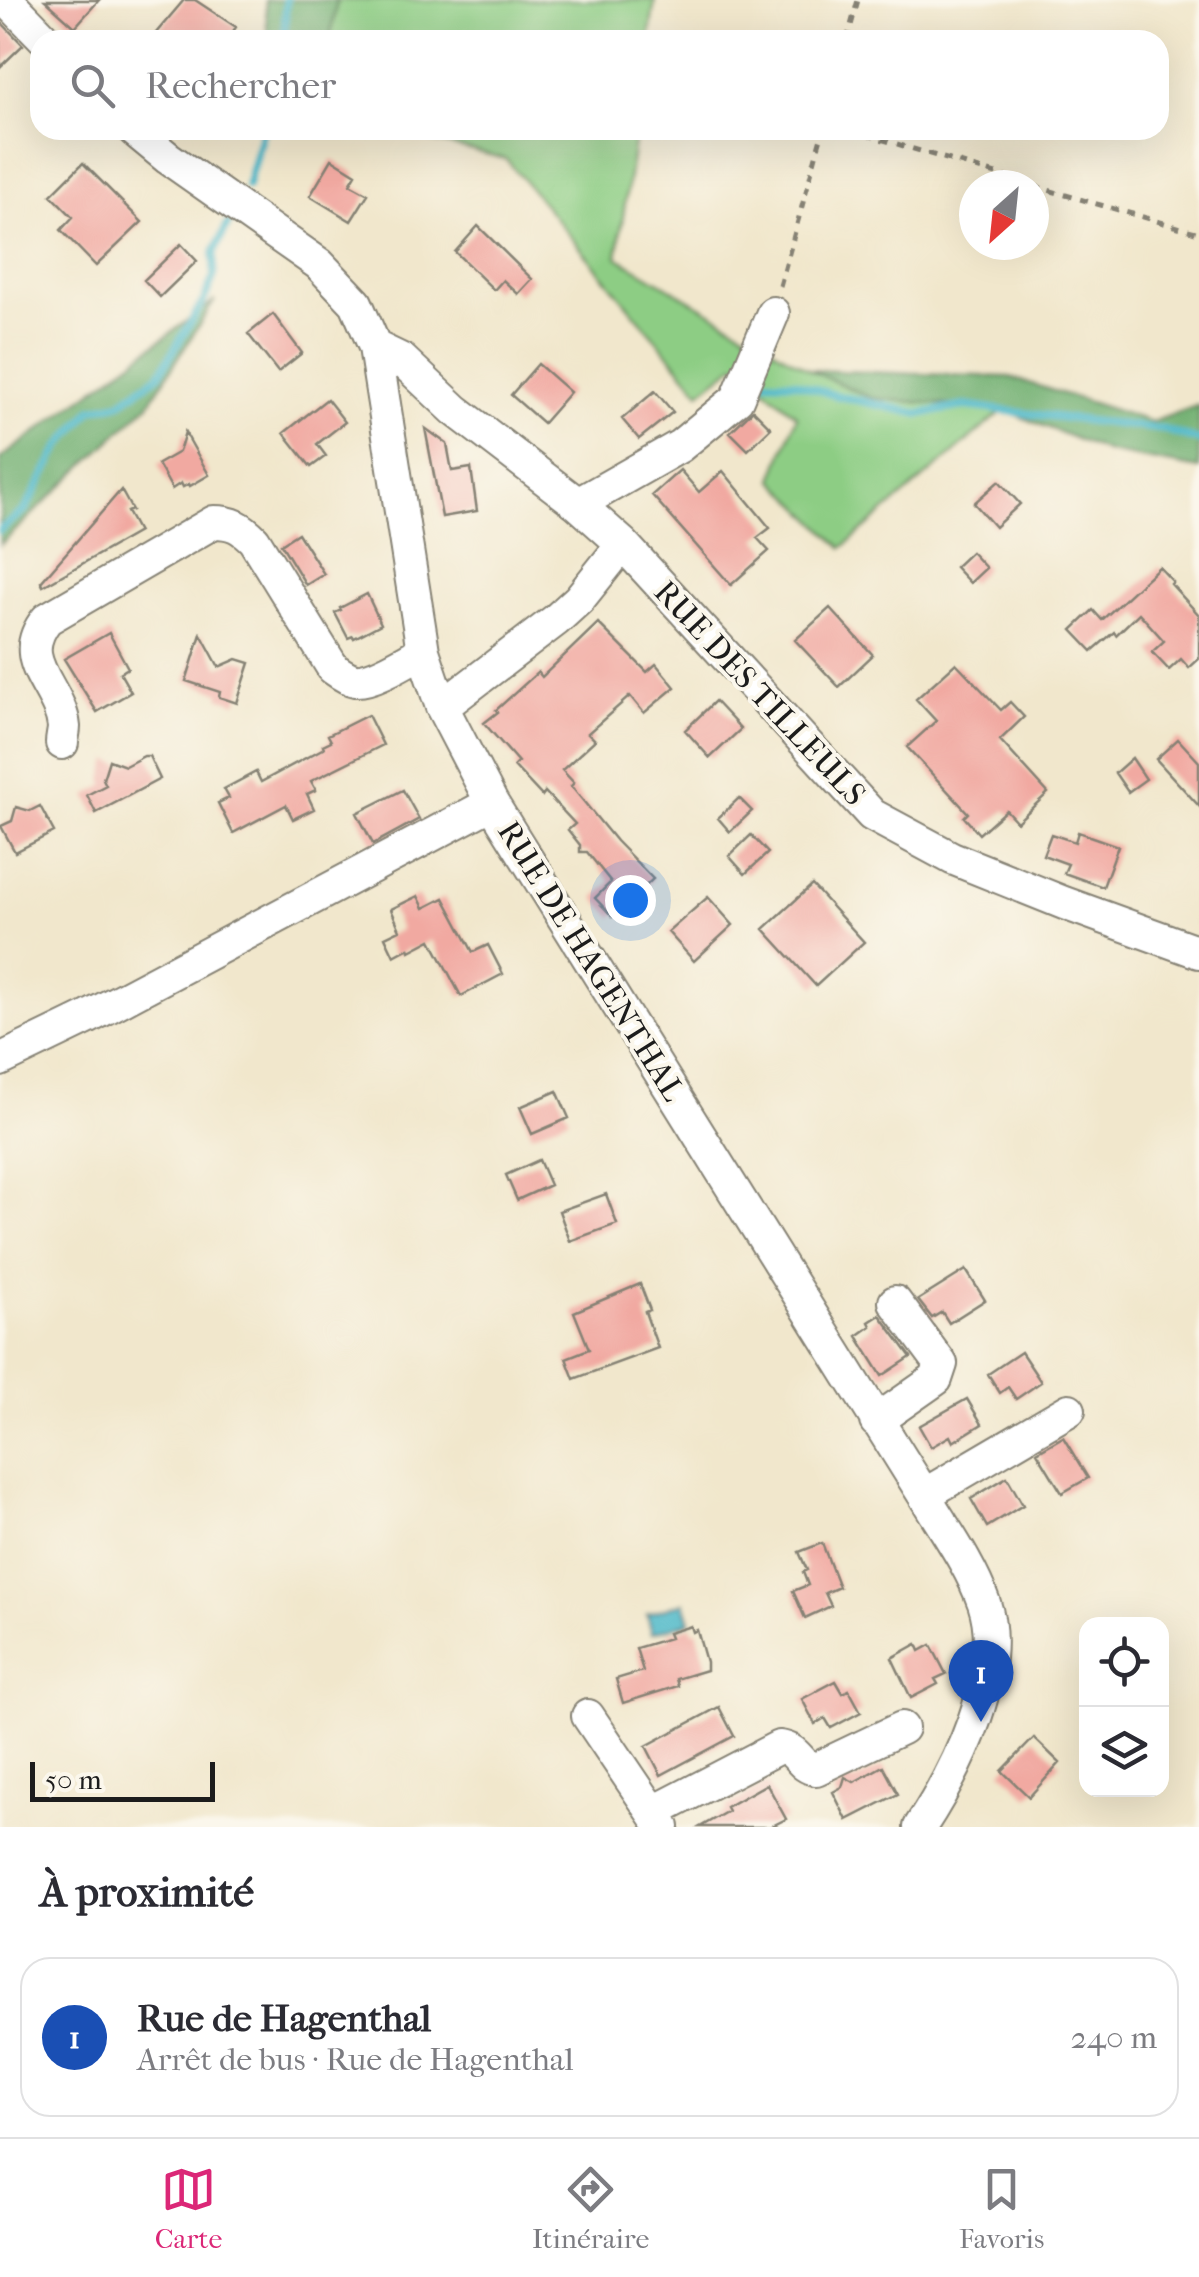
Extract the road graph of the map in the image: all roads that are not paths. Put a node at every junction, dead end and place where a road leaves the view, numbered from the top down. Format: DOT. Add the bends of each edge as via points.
graph roads {
  1 [pos="7,0"];
  2 [pos="36,30"];
  3 [pos="146,140"];
  4 [pos="773,313"];
  5 [pos="375,347"];
  6 [pos="578,504"];
  7 [pos="623,544"];
  8 [pos="424,652"];
  9 [pos="442,708"];
  10 [pos="62,743"];
  11 [pos="492,803"];
  12 [pos="1199,952"];
  13 [pos="0,1060"];
  14 [pos="895,1302"];
  15 [pos="1069,1410"];
  16 [pos="876,1421"];
  17 [pos="924,1495"];
  18 [pos="588,1716"];
  19 [pos="902,1728"];
  20 [pos="658,1820"];
  21 [pos="920,1827"];
  1 -- 2 [label="street"];
  3 -- 5 [label="street, RUE DE HAGENTHAL" via="319,264 356,303"];
  4 -- 6 [label="street" via="737,398 680,446"];
  5 -- 6 [label="street, RUE DES TILLEULS" via="402,360 455,410"];
  5 -- 8 [label="street, RUE DE HAGENTHAL"];
  6 -- 7 [label="street, RUE DES TILLEULS"];
  7 -- 9 [label="street" via="556,620"];
  7 -- 12 [label="street, RUE DES TILLEULS" via="872,815 952,858"];
  8 -- 9 [label="street, RUE DE HAGENTHAL"];
  8 -- 10 [label="street" via="368,678 347,678 333,668 254,540 240,526 214,522 38,630 33,648 64,727"];
  9 -- 11 [label="street, RUE DE HAGENTHAL"];
  11 -- 13 [label="street"];
  11 -- 16 [label="street, RUE DE HAGENTHAL"];
  14 -- 16 [label="street" via="940,1371"];
  15 -- 17 [label="street"];
  16 -- 17 [label="street, RUE DE HAGENTHAL"];
  17 -- 21 [label="street, RUE DE HAGENTHAL" via="985,1606 989,1653 960,1754"];
  18 -- 20 [label="street"];
  19 -- 20 [label="street" via="816,1768 780,1747"];
}
